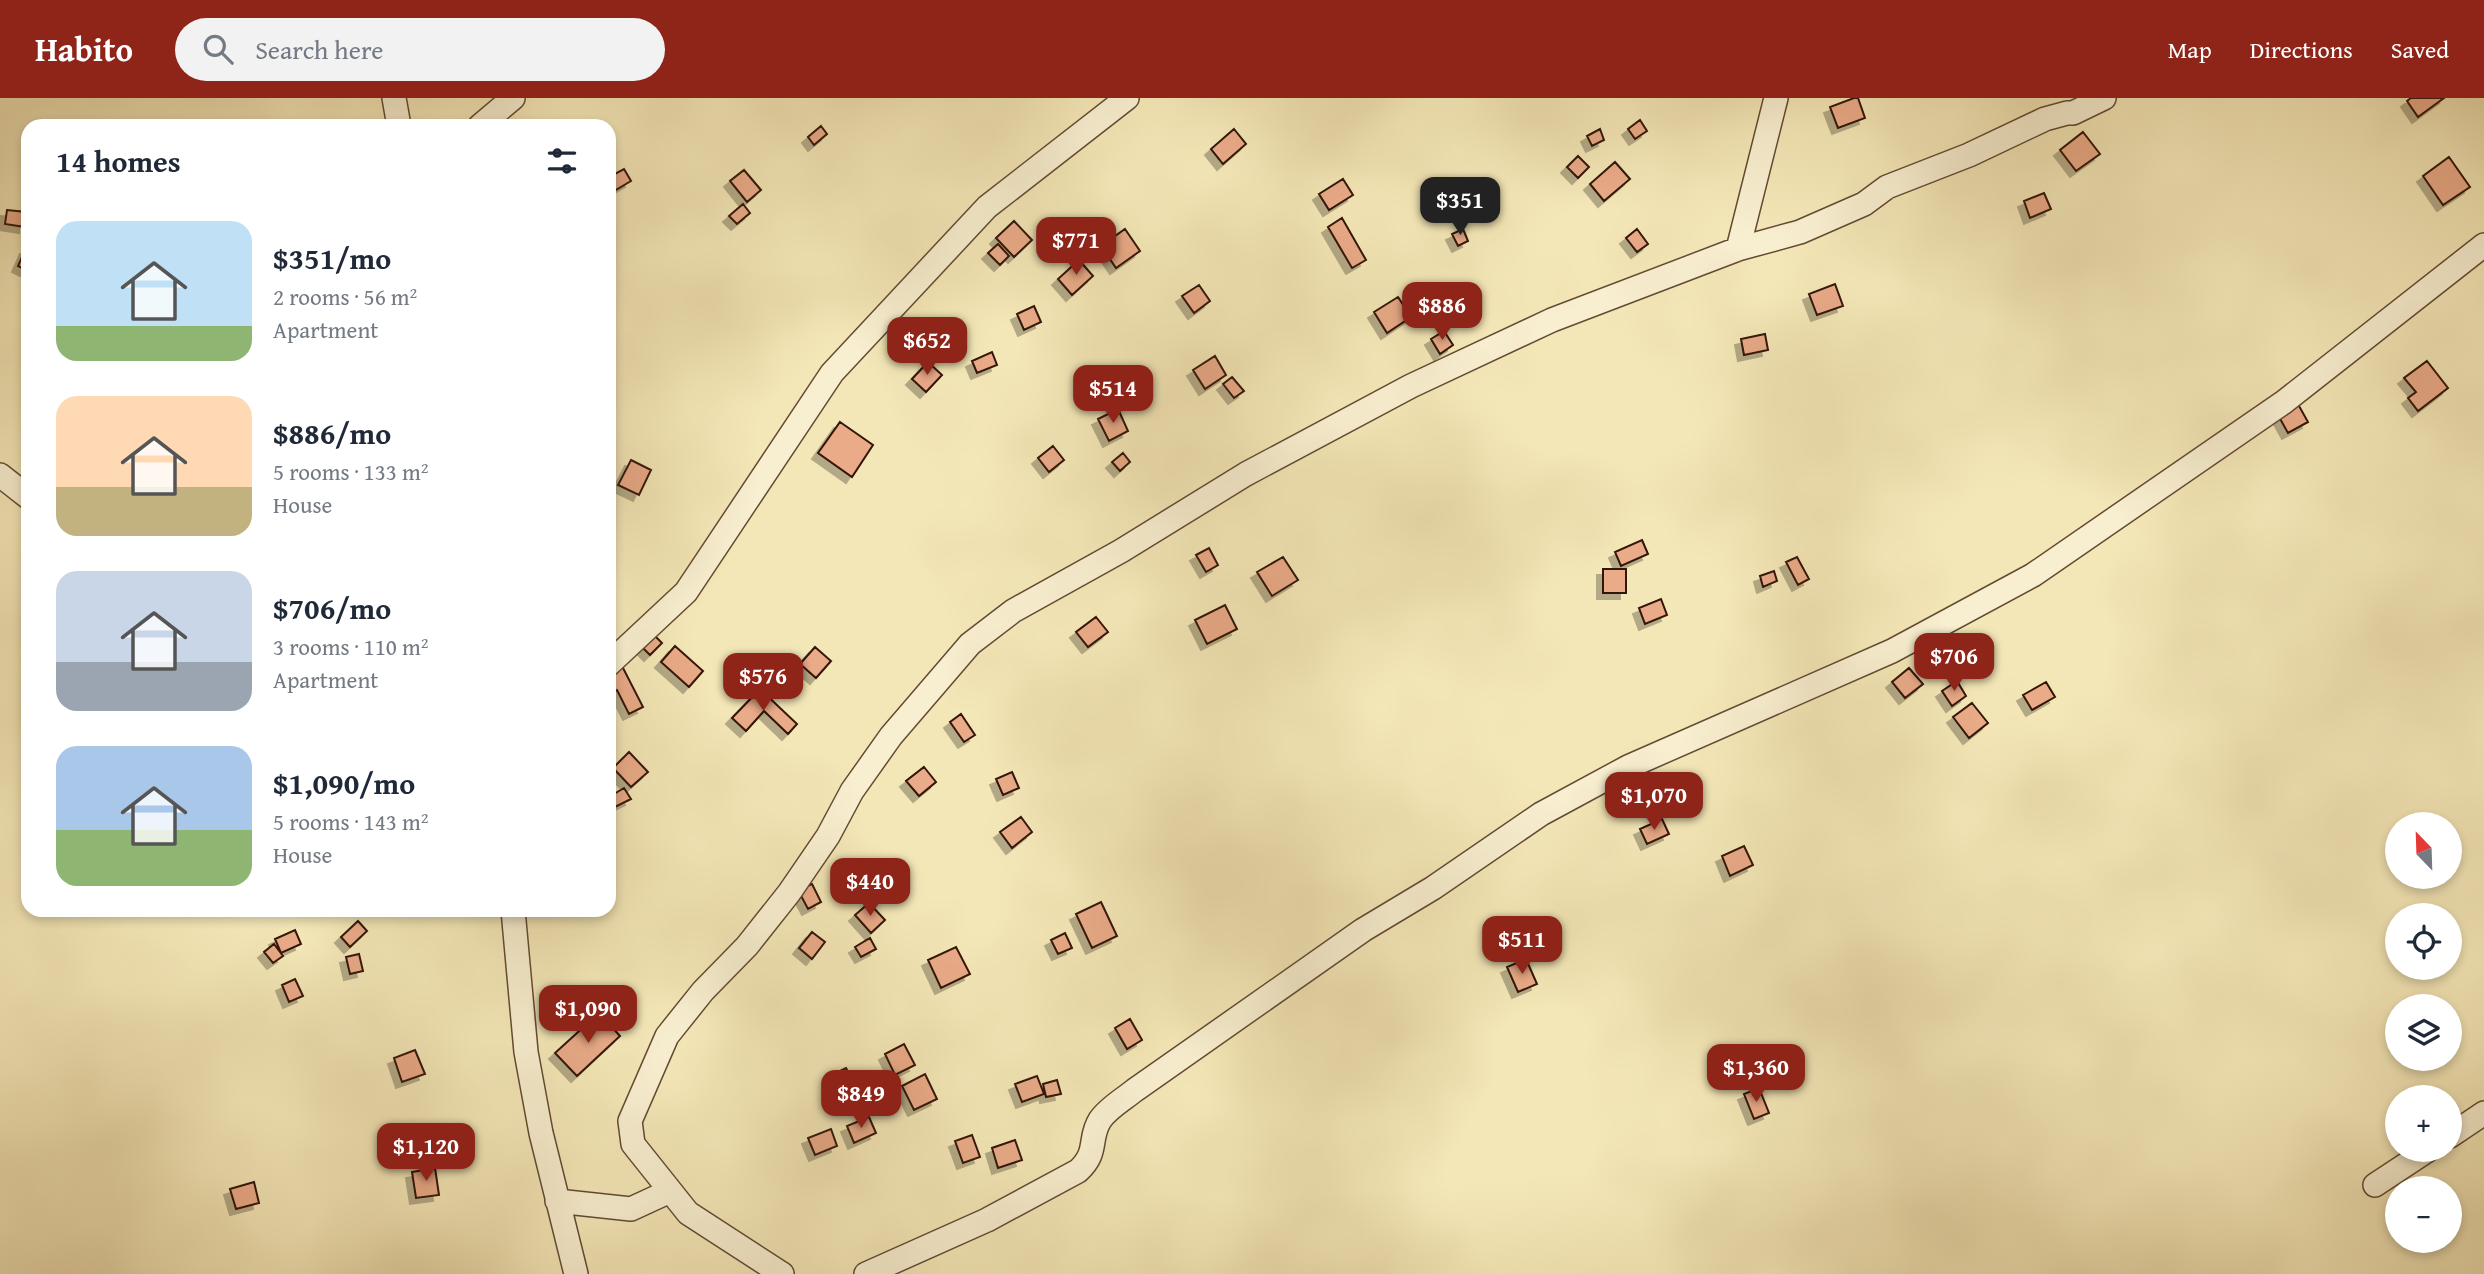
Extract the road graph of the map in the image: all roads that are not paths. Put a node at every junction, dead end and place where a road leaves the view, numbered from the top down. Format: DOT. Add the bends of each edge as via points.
graph roads {
  1 [pos="394,98"];
  2 [pos="513,98"];
  3 [pos="1127,98"];
  4 [pos="1776,98"];
  5 [pos="2104,98"];
  6 [pos="398,119"];
  7 [pos="488,119"];
  8 [pos="2484,245"];
  9 [pos="1738,249"];
  10 [pos="0,475"];
  11 [pos="21,491"];
  12 [pos="616,658"];
  13 [pos="514,917"];
  14 [pos="2484,1113"];
  15 [pos="2462,1128"];
  16 [pos="2410,1162"];
  17 [pos="2375,1185"];
  18 [pos="670,1191"];
  19 [pos="557,1201"];
  20 [pos="576,1274"];
  21 [pos="782,1274"];
  22 [pos="866,1274"];
  1 -- 6 [label="street"];
  2 -- 7 [label="street"];
  3 -- 12 [label="street" via="987,206 832,373 687,592"];
  4 -- 9 [label="street"];
  5 -- 9 [label="street" via="1887,187 1840,216"];
  8 -- 22 [label="street" via="2284,401 2034,575 1892,651 1628,767 1541,814 1363,930 1135,1090 1101,1119 1092,1153 1078,1171 987,1220"];
  9 -- 18 [label="street" via="1552,320 1411,386 1246,474 1013,611 970,643 891,736 789,893 667,1036 634,1112 630,1133 638,1151"];
  10 -- 11 [label="street"];
  13 -- 19 [label="street" via="526,1052"];
  14 -- 15 [label="street"];
  16 -- 17 [label="street"];
  18 -- 19 [label="street" via="631,1209"];
  18 -- 21 [label="street" via="688,1213"];
  19 -- 20 [label="street"];
}
